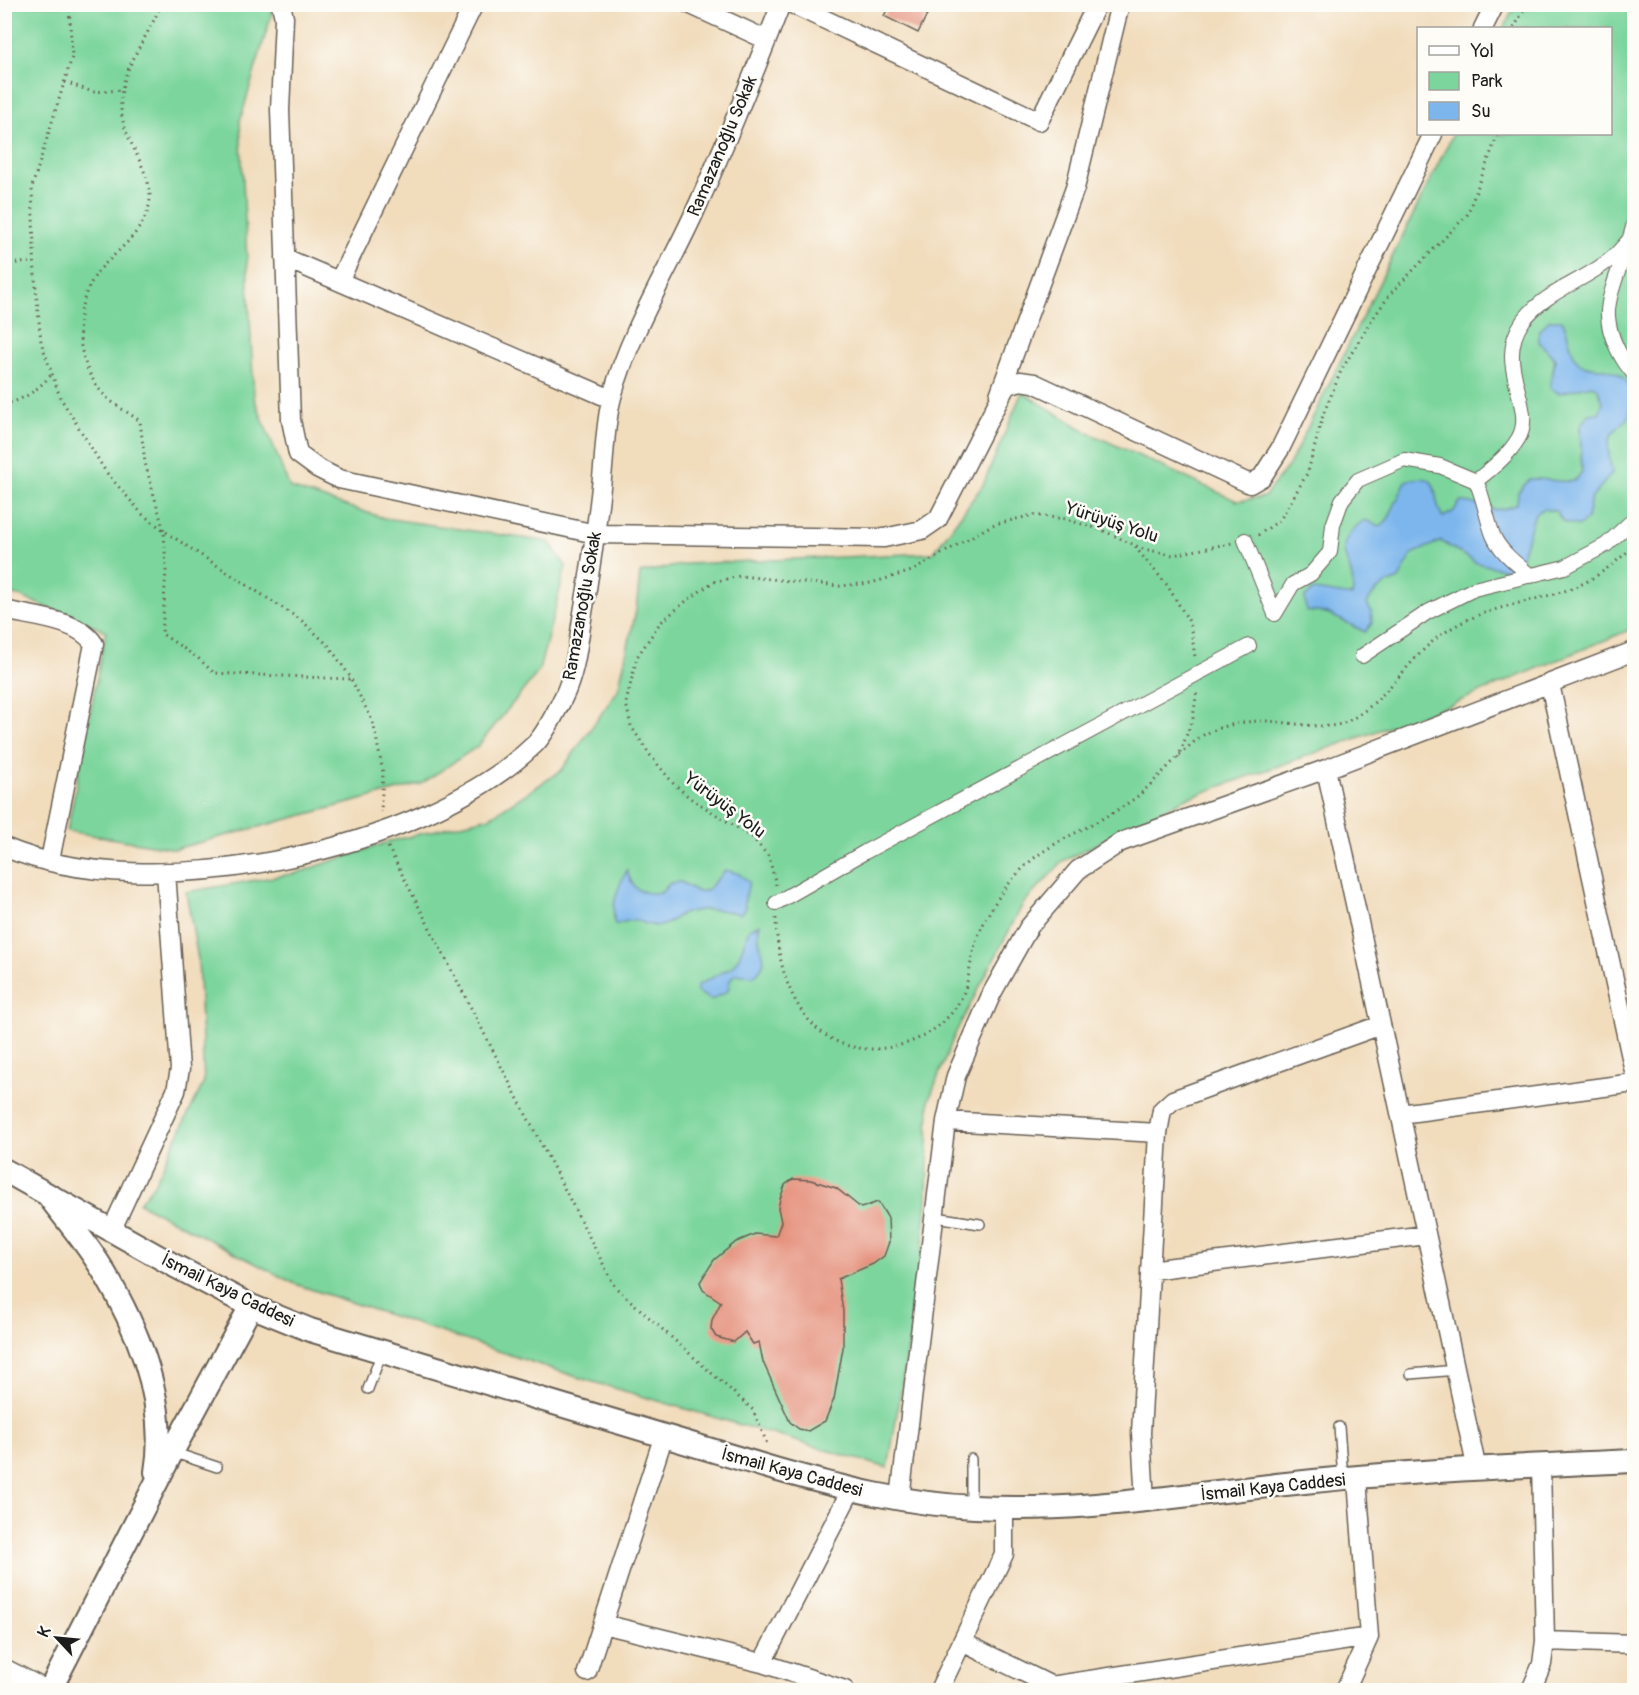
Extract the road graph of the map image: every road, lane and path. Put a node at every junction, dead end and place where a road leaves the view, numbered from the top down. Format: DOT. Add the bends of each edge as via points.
graph roads {
  1 [pos="69,4"];
  2 [pos="161,4"];
  3 [pos="281,4"];
  4 [pos="474,4"];
  5 [pos="689,4"];
  6 [pos="781,4"];
  7 [pos="792,4"];
  8 [pos="1097,4"];
  9 [pos="1120,4"];
  10 [pos="1495,4"];
  11 [pos="1527,4"];
  12 [pos="1484,27"];
  13 [pos="1516,27"];
  14 [pos="767,40"];
  15 [pos="65,82"];
  16 [pos="123,90"];
  17 [pos="1433,135"];
  18 [pos="1498,135"];
  19 [pos="1635,223"];
  20 [pos="1631,238"];
  21 [pos="285,258"];
  22 [pos="34,262"];
  23 [pos="4,264"];
  24 [pos="339,281"];
  25 [pos="52,374"];
  26 [pos="1635,374"];
  27 [pos="611,399"];
  28 [pos="4,404"];
  29 [pos="992,414"];
  30 [pos="1476,481"];
  31 [pos="1635,519"];
  32 [pos="164,531"];
  33 [pos="596,534"];
  34 [pos="1245,540"];
  35 [pos="1132,543"];
  36 [pos="1635,546"];
  37 [pos="1531,576"];
  38 [pos="4,610"];
  39 [pos="1248,646"];
  40 [pos="1635,651"];
  41 [pos="1362,656"];
  42 [pos="1198,673"];
  43 [pos="351,679"];
  44 [pos="1550,684"];
  45 [pos="1177,760"];
  46 [pos="1326,769"];
  47 [pos="380,830"];
  48 [pos="4,847"];
  49 [pos="50,860"];
  50 [pos="166,872"];
  51 [pos="776,903"];
  52 [pos="1381,1025"];
  53 [pos="1630,1027"];
  54 [pos="1635,1071"];
  55 [pos="1635,1083"];
  56 [pos="1400,1114"];
  57 [pos="946,1122"];
  58 [pos="1158,1133"];
  59 [pos="4,1170"];
  60 [pos="44,1190"];
  61 [pos="936,1217"];
  62 [pos="980,1224"];
  63 [pos="112,1229"];
  64 [pos="1426,1235"];
  65 [pos="1150,1270"];
  66 [pos="251,1306"];
  67 [pos="382,1352"];
  68 [pos="1456,1370"];
  69 [pos="1412,1374"];
  70 [pos="368,1389"];
  71 [pos="1339,1427"];
  72 [pos="664,1436"];
  73 [pos="172,1452"];
  74 [pos="971,1459"];
  75 [pos="1635,1461"];
  76 [pos="1541,1465"];
  77 [pos="217,1467"];
  78 [pos="778,1470"];
  79 [pos="1477,1470"];
  80 [pos="1350,1479"];
  81 [pos="851,1490"];
  82 [pos="153,1491"];
  83 [pos="900,1498"];
  84 [pos="1145,1501"];
  85 [pos="971,1507"];
  86 [pos="1004,1508"];
  87 [pos="603,1624"];
  88 [pos="1369,1638"];
  89 [pos="1545,1641"];
  90 [pos="962,1642"];
  91 [pos="1635,1644"];
  92 [pos="762,1663"];
  93 [pos="4,1668"];
  94 [pos="587,1672"];
  95 [pos="1056,1688"];
  96 [pos="49,1690"];
  97 [pos="845,1690"];
  98 [pos="939,1690"];
  99 [pos="1345,1690"];
  100 [pos="1530,1690"];
  1 -- 15 [label="path" via="72,57"];
  2 -- 16 [label="path" via="130,60"];
  3 -- 21 [label="street"];
  4 -- 24 [label="street"];
  5 -- 14 [label="street"];
  6 -- 14 [label="street, Ramazanoğlu Sokak"];
  7 -- 8 [label="street" via="1039,121"];
  9 -- 29 [label="street" via="1075,188"];
  10 -- 12 [label="street"];
  11 -- 13 [label="path"];
  14 -- 27 [label="street, Ramazanoğlu Sokak" via="693,216 634,337"];
  15 -- 16 [label="path" via="93,92"];
  15 -- 22 [label="path" via="32,187"];
  16 -- 32 [label="path" via="125,129 150,198 146,216 132,237 91,282 78,332 81,353 106,397 140,421 145,463"];
  17 -- 29 [label="street" via="1280,449 1262,477 1250,484 1234,479 1034,383 1020,381 1006,386"];
  18 -- 34 [label="path, Yürüyüş Yolu" via="1467,215 1391,293 1341,371 1323,415 1308,472 1281,520"];
  19 -- 20 [label="street"];
  20 -- 26 [label="street" via="1607,316 1616,345"];
  20 -- 30 [label="street" via="1612,258 1540,303 1522,322 1511,352 1512,374 1524,418 1520,438"];
  21 -- 24 [label="street"];
  21 -- 33 [label="street" via="291,420 298,454 339,479"];
  22 -- 23 [label="path"];
  22 -- 25 [label="path" via="41,342"];
  24 -- 27 [label="street"];
  25 -- 28 [label="path" via="36,391"];
  25 -- 32 [label="path" via="60,397 106,472 142,514"];
  27 -- 33 [label="street, Ramazanoğlu Sokak"];
  29 -- 33 [label="street" via="938,519 922,530 884,538"];
  30 -- 34 [label="street" via="1440,466 1404,460 1358,480 1342,500 1333,525 1330,552 1316,569 1293,584 1275,614"];
  30 -- 37 [label="street" via="1494,537"];
  31 -- 37 [label="street" via="1606,545 1565,567"];
  32 -- 43 [label="path" via="301,620 329,646"];
  32 -- 43 [label="path" via="162,634 214,673"];
  33 -- 47 [label="street, Ramazanoğlu Sokak" via="577,656 565,695 538,742 486,783 443,808"];
  34 -- 35 [label="path, Yürüyüş Yolu" via="1173,555"];
  35 -- 42 [label="path" via="1167,585 1190,623"];
  35 -- 51 [label="path, Yürüyüş Yolu" via="1083,524 1033,515 992,525 912,571 871,583 840,586 740,576 713,582 660,623 637,657 626,703 631,726 672,783 752,837 770,858"];
  36 -- 45 [label="path, Yürüyüş Yolu" via="1606,570 1574,587 1479,614 1448,630 1424,648 1363,712 1341,724 1233,724 1204,734"];
  37 -- 41 [label="street" via="1474,589 1428,612"];
  38 -- 49 [label="street" via="67,625 88,635 94,644"];
  39 -- 42 [label="street"];
  40 -- 44 [label="street"];
  42 -- 45 [label="path" via="1193,718"];
  42 -- 51 [label="street"];
  43 -- 47 [label="path" via="373,722 383,772"];
  44 -- 46 [label="street"];
  44 -- 53 [label="street"];
  45 -- 51 [label="path, Yürüyüş Yolu" via="1137,797 1042,852 1010,882 974,947 967,985 955,1012 931,1032 904,1044 839,1045 800,1012 777,941"];
  46 -- 52 [label="street"];
  46 -- 57 [label="street" via="1121,842 1078,870 1029,927 992,993 956,1077"];
  47 -- 50 [label="street, Ramazanoğlu Sokak" via="262,865"];
  47 -- 78 [label="path" via="615,1287 753,1410"];
  48 -- 49 [label="street, Ramazanoğlu Sokak"];
  49 -- 50 [label="street, Ramazanoğlu Sokak" via="82,869"];
  50 -- 63 [label="street" via="180,1069 176,1091"];
  52 -- 56 [label="street"];
  52 -- 58 [label="street" via="1173,1100 1162,1110"];
  53 -- 54 [label="street"];
  55 -- 56 [label="street"];
  56 -- 64 [label="street"];
  57 -- 58 [label="street"];
  57 -- 61 [label="street"];
  58 -- 65 [label="street"];
  59 -- 60 [label="street, İsmail Kaya Caddesi"];
  60 -- 63 [label="street, İsmail Kaya Caddesi"];
  60 -- 82 [label="street" via="104,1270 137,1336 157,1401 160,1448"];
  61 -- 62 [label="lane"];
  61 -- 83 [label="street"];
  63 -- 66 [label="street, İsmail Kaya Caddesi"];
  64 -- 65 [label="street"];
  64 -- 68 [label="street"];
  65 -- 84 [label="street" via="1141,1433"];
  66 -- 67 [label="street, İsmail Kaya Caddesi" via="310,1330"];
  66 -- 73 [label="street"];
  67 -- 70 [label="lane"];
  67 -- 72 [label="street, İsmail Kaya Caddesi"];
  68 -- 69 [label="lane"];
  68 -- 79 [label="street"];
  71 -- 80 [label="lane"];
  72 -- 78 [label="street, İsmail Kaya Caddesi"];
  72 -- 87 [label="street"];
  73 -- 77 [label="lane"];
  73 -- 82 [label="street"];
  74 -- 85 [label="lane"];
  75 -- 76 [label="street, İsmail Kaya Caddesi"];
  76 -- 79 [label="street, İsmail Kaya Caddesi"];
  76 -- 89 [label="street"];
  78 -- 81 [label="street, İsmail Kaya Caddesi"];
  79 -- 80 [label="street, İsmail Kaya Caddesi"];
  80 -- 84 [label="street, İsmail Kaya Caddesi"];
  80 -- 88 [label="street"];
  81 -- 83 [label="street, İsmail Kaya Caddesi"];
  81 -- 92 [label="street"];
  82 -- 96 [label="street"];
  83 -- 85 [label="street, İsmail Kaya Caddesi"];
  84 -- 86 [label="street, İsmail Kaya Caddesi"];
  85 -- 86 [label="street, İsmail Kaya Caddesi"];
  86 -- 90 [label="street" via="1004,1554"];
  87 -- 92 [label="street"];
  87 -- 94 [label="street"];
  88 -- 95 [label="street"];
  88 -- 99 [label="street"];
  89 -- 91 [label="street"];
  89 -- 100 [label="street" via="1542,1664"];
  90 -- 95 [label="street"];
  90 -- 98 [label="street"];
  92 -- 97 [label="street"];
  93 -- 96 [label="street"];
}
